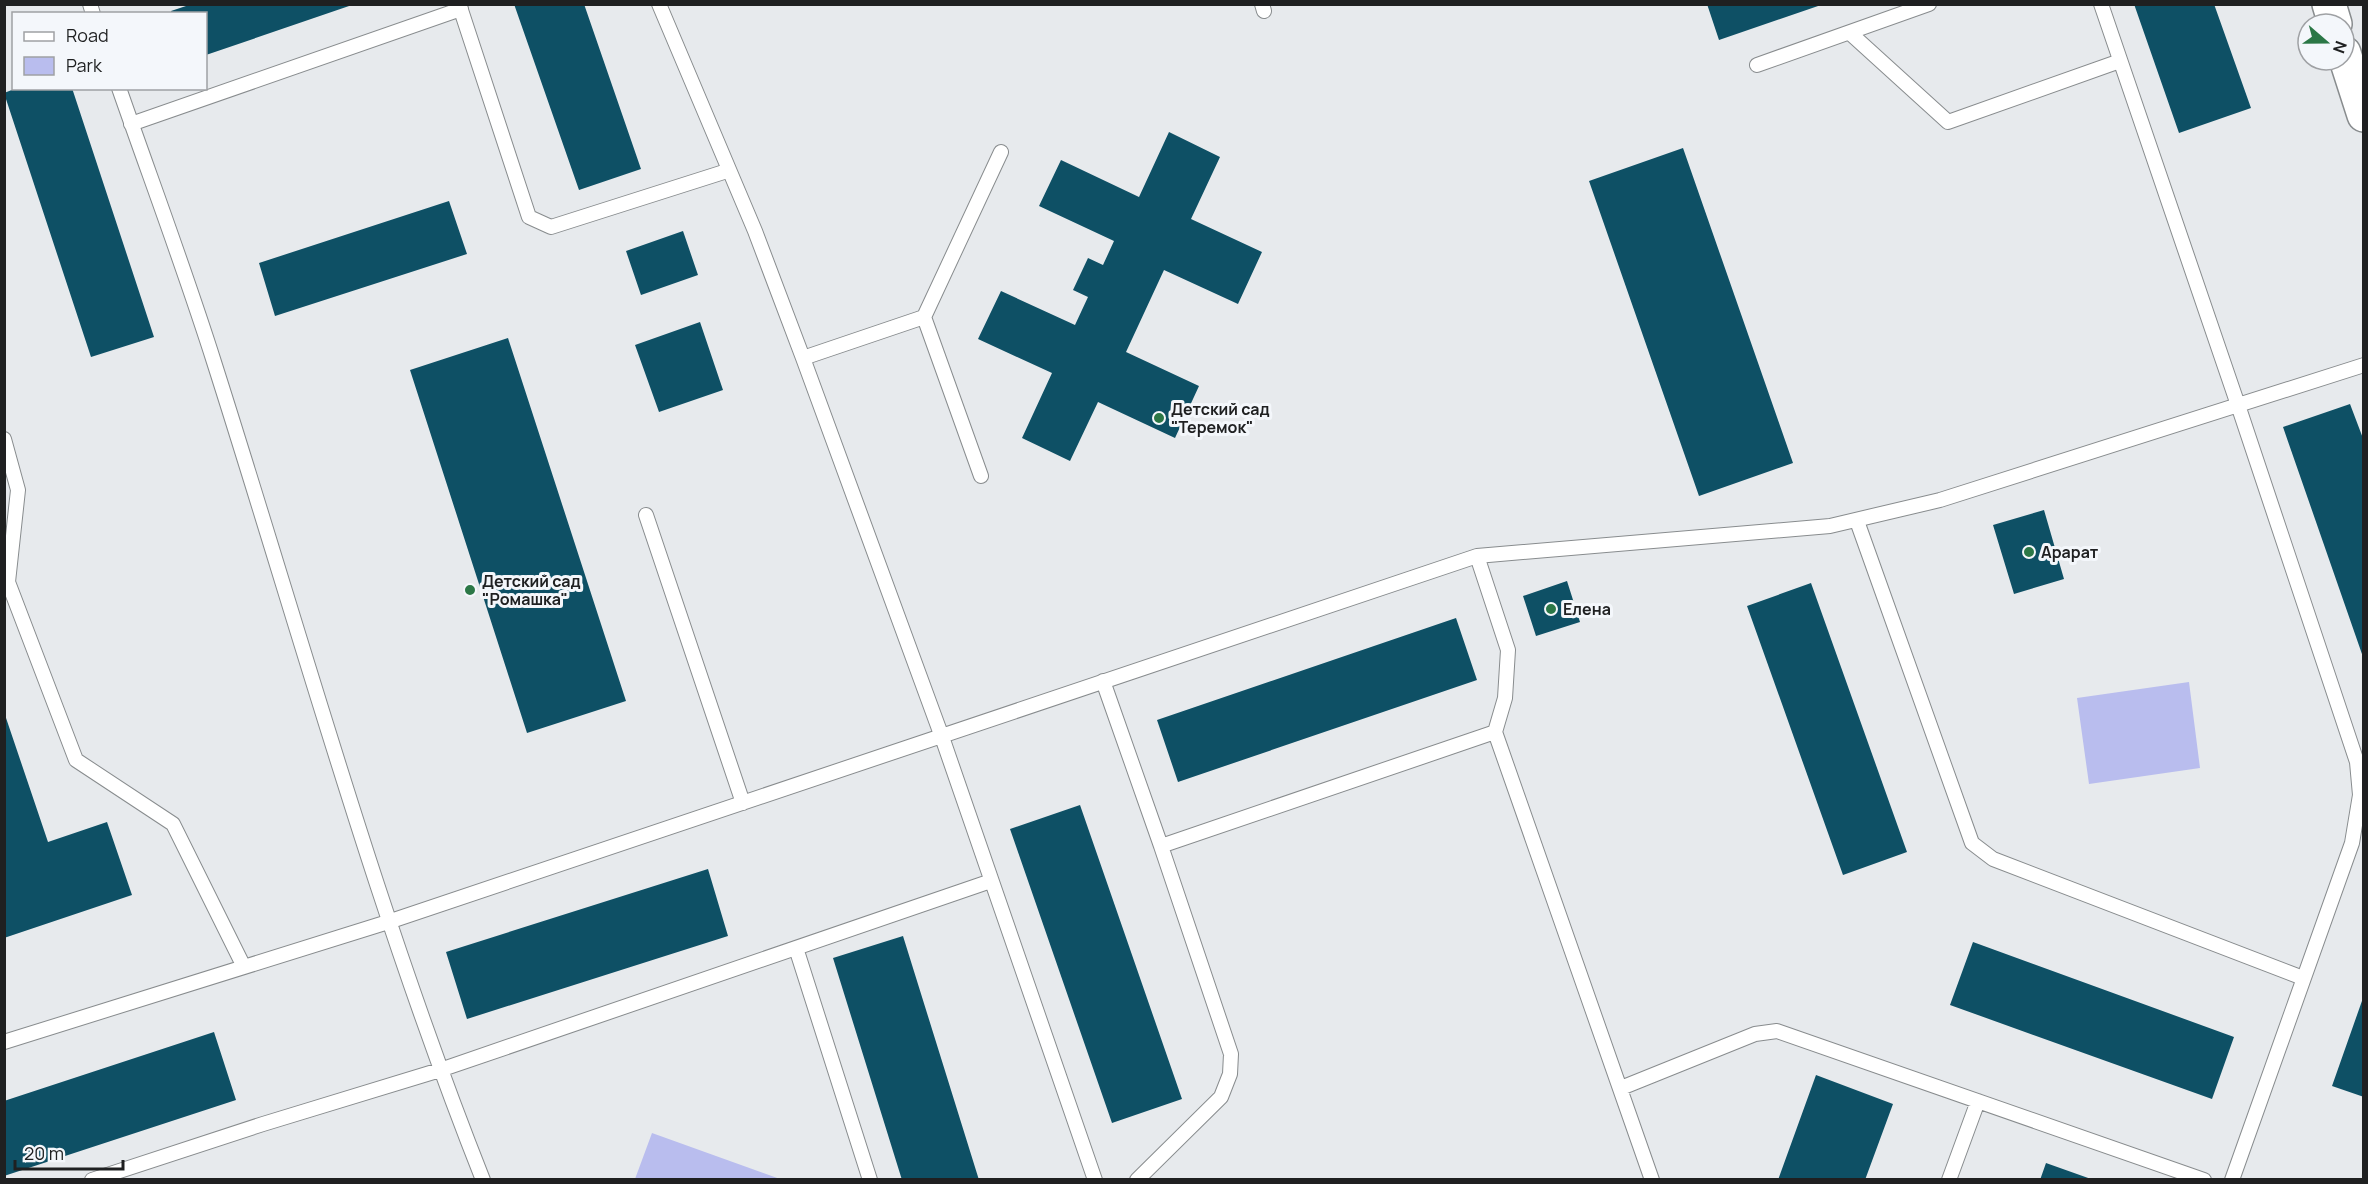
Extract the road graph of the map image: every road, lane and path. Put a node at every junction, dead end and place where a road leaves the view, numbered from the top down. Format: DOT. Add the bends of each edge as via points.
graph roads {
  1 [pos="659,4"];
  2 [pos="1929,4"];
  3 [pos="2101,4"];
  4 [pos="460,7"];
  5 [pos="1850,33"];
  6 [pos="2120,61"];
  7 [pos="1757,65"];
  8 [pos="2350,72"];
  9 [pos="120,90"];
  10 [pos="2364,115"];
  11 [pos="131,124"];
  12 [pos="1001,152"];
  13 [pos="728,171"];
  14 [pos="924,317"];
  15 [pos="803,358"];
  16 [pos="2364,365"];
  17 [pos="2238,405"];
  18 [pos="4,440"];
  19 [pos="981,476"];
  20 [pos="646,515"];
  21 [pos="1857,521"];
  22 [pos="1477,556"];
  23 [pos="6,582"];
  24 [pos="1104,681"];
  25 [pos="1495,732"];
  26 [pos="942,737"];
  27 [pos="743,803"];
  28 [pos="1161,846"];
  29 [pos="991,881"];
  30 [pos="388,922"];
  31 [pos="796,948"];
  32 [pos="244,967"];
  33 [pos="2303,978"];
  34 [pos="4,1042"];
  35 [pos="440,1070"];
  36 [pos="1621,1088"];
  37 [pos="1978,1101"];
  38 [pos="92,1179"];
  39 [pos="483,1179"];
  40 [pos="870,1179"];
  41 [pos="1095,1179"];
  42 [pos="1137,1179"];
  43 [pos="1652,1179"];
  44 [pos="1949,1179"];
  45 [pos="2204,1179"];
  46 [pos="2232,1179"];
  1 -- 13 [label="lane"];
  2 -- 5 [label="lane"];
  3 -- 6 [label="lane"];
  4 -- 11 [label="lane"];
  4 -- 13 [label="lane" via="529,217 551,227"];
  5 -- 6 [label="lane" via="1948,122"];
  5 -- 7 [label="lane"];
  6 -- 17 [label="lane"];
  8 -- 10 [label="main road"];
  9 -- 11 [label="lane"];
  11 -- 30 [label="lane" via="213,359"];
  12 -- 14 [label="lane"];
  13 -- 15 [label="lane"];
  14 -- 15 [label="lane"];
  14 -- 19 [label="lane"];
  15 -- 26 [label="lane"];
  16 -- 17 [label="lane"];
  17 -- 21 [label="lane" via="1940,500"];
  17 -- 33 [label="lane" via="2357,762 2360,795 2352,843"];
  18 -- 23 [label="lane" via="18,490"];
  20 -- 27 [label="lane"];
  21 -- 22 [label="lane"];
  21 -- 33 [label="lane" via="1972,843 1993,859"];
  22 -- 24 [label="lane"];
  22 -- 25 [label="lane" via="1508,650 1505,698"];
  23 -- 32 [label="lane" via="76,760 173,824"];
  24 -- 26 [label="lane"];
  24 -- 28 [label="lane"];
  25 -- 28 [label="lane"];
  25 -- 36 [label="lane"];
  26 -- 27 [label="lane"];
  26 -- 29 [label="lane"];
  27 -- 30 [label="lane"];
  28 -- 42 [label="lane" via="1231,1054 1230,1074 1221,1097"];
  29 -- 31 [label="lane"];
  29 -- 41 [label="lane"];
  30 -- 32 [label="lane"];
  30 -- 35 [label="lane"];
  31 -- 35 [label="lane"];
  31 -- 40 [label="lane"];
  32 -- 34 [label="lane"];
  33 -- 46 [label="lane"];
  35 -- 38 [label="lane"];
  35 -- 39 [label="lane"];
  36 -- 37 [label="lane" via="1755,1034 1777,1031"];
  36 -- 43 [label="lane"];
  37 -- 44 [label="lane"];
  37 -- 45 [label="lane"];
}
